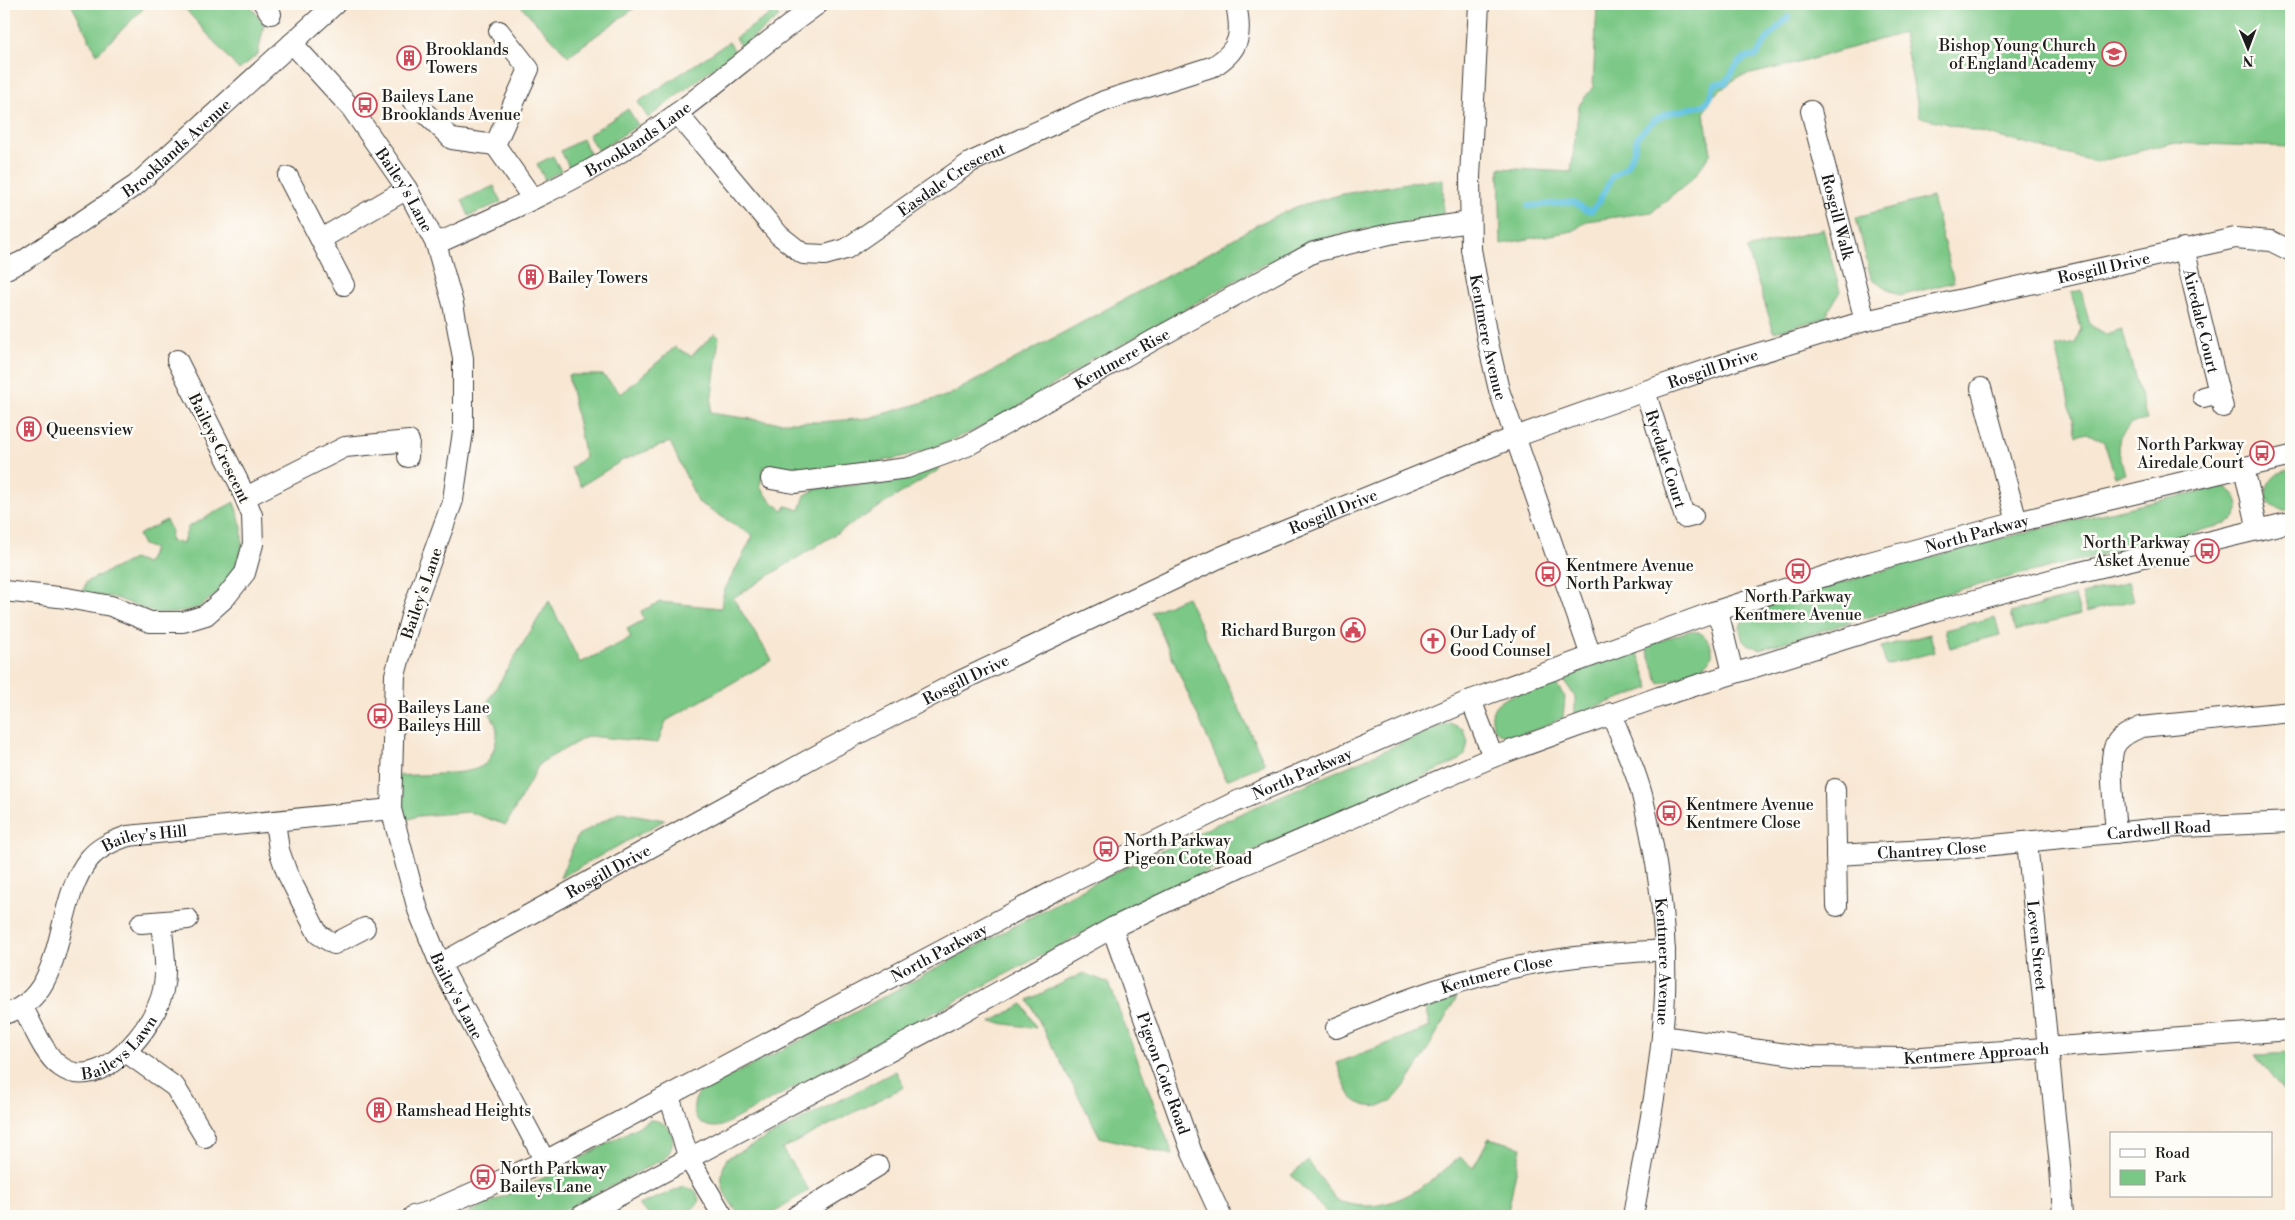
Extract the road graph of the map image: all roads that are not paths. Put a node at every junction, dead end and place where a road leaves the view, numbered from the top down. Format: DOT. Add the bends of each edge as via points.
graph roads {
  1 [pos="335,4"];
  2 [pos="818,4"];
  3 [pos="1236,4"];
  4 [pos="1478,4"];
  5 [pos="499,31"];
  6 [pos="292,43"];
  7 [pos="412,100"];
  8 [pos="1811,111"];
  9 [pos="677,113"];
  10 [pos="495,145"];
  11 [pos="288,177"];
  12 [pos="407,189"];
  13 [pos="533,199"];
  14 [pos="1470,222"];
  15 [pos="321,239"];
  16 [pos="436,244"];
  17 [pos="2184,248"];
  18 [pos="2291,251"];
  19 [pos="4,270"];
  20 [pos="344,285"];
  21 [pos="1865,320"];
  22 [pos="177,360"];
  23 [pos="1981,388"];
  24 [pos="1645,391"];
  25 [pos="2215,399"];
  26 [pos="1516,438"];
  27 [pos="2291,456"];
  28 [pos="408,458"];
  29 [pos="2244,468"];
  30 [pos="771,479"];
  31 [pos="246,497"];
  32 [pos="1693,516"];
  33 [pos="2017,522"];
  34 [pos="2291,522"];
  35 [pos="2258,530"];
  36 [pos="4,591"];
  37 [pos="1713,612"];
  38 [pos="1591,656"];
  39 [pos="1733,673"];
  40 [pos="1471,700"];
  41 [pos="2291,712"];
  42 [pos="1611,713"];
  43 [pos="1493,757"];
  44 [pos="1834,788"];
  45 [pos="391,809"];
  46 [pos="275,821"];
  47 [pos="2291,822"];
  48 [pos="2116,833"];
  49 [pos="2027,842"];
  50 [pos="1836,854"];
  51 [pos="1837,906"];
  52 [pos="188,920"];
  53 [pos="161,922"];
  54 [pos="141,923"];
  55 [pos="365,928"];
  56 [pos="1112,928"];
  57 [pos="1665,950"];
  58 [pos="440,964"];
  59 [pos="22,1006"];
  60 [pos="4,1014"];
  61 [pos="1336,1028"];
  62 [pos="2291,1030"];
  63 [pos="1662,1036"];
  64 [pos="2048,1049"];
  65 [pos="126,1052"];
  66 [pos="669,1096"];
  67 [pos="205,1137"];
  68 [pos="689,1159"];
  69 [pos="545,1161"];
  70 [pos="878,1166"];
  71 [pos="426,1215"];
  72 [pos="581,1216"];
  73 [pos="723,1216"];
  74 [pos="796,1216"];
  75 [pos="1221,1216"];
  76 [pos="1633,1216"];
  77 [pos="2063,1216"];
  1 -- 6 [label="street, Brooklands Avenue"];
  2 -- 9 [label="street, Brooklands Lane"];
  3 -- 9 [label="street, Easdale Crescent" via="1239,37 1234,50 1214,66 1104,101 971,162 846,249 825,255 803,254 779,235"];
  4 -- 14 [label="street, Kentmere Avenue"];
  5 -- 10 [label="street" via="529,69"];
  6 -- 12 [label="street, Bailey's Lane" via="352,109"];
  6 -- 19 [label="street, Brooklands Avenue" via="136,186 23,261"];
  7 -- 10 [label="street" via="452,139"];
  8 -- 21 [label="street, Rosgill Walk"];
  9 -- 13 [label="street, Brooklands Lane" via="605,161"];
  10 -- 13 [label="street"];
  11 -- 15 [label="street"];
  12 -- 15 [label="street"];
  12 -- 16 [label="street, Bailey's Lane"];
  13 -- 16 [label="street, Brooklands Lane"];
  14 -- 26 [label="street, Kentmere Avenue" via="1471,249 1488,343 1499,390"];
  14 -- 30 [label="street, Kentmere Rise" via="1394,233 1314,252 967,446 899,469 794,483"];
  15 -- 20 [label="street"];
  16 -- 45 [label="street, Bailey's Lane" via="453,304 463,358 462,432 453,500 413,609 395,675"];
  17 -- 18 [label="street, Rosgill Drive" via="2235,238 2271,241"];
  17 -- 21 [label="street, Rosgill Drive"];
  17 -- 25 [label="street, Airedale Court"];
  21 -- 24 [label="street, Rosgill Drive"];
  22 -- 31 [label="street, Baileys Crescent"];
  23 -- 33 [label="street"];
  24 -- 26 [label="street, Rosgill Drive"];
  24 -- 32 [label="street, Ryedale Court" via="1685,518"];
  26 -- 38 [label="street, Kentmere Avenue"];
  26 -- 58 [label="street, Rosgill Drive" via="1224,556 958,682 823,752"];
  27 -- 29 [label="street, North Parkway"];
  28 -- 31 [label="street" via="409,442 345,447"];
  29 -- 33 [label="street, North Parkway"];
  29 -- 35 [label="street"];
  31 -- 36 [label="street, Baileys Crescent" via="252,515 252,544 245,573 206,615 183,622 150,622 111,606"];
  33 -- 37 [label="street, North Parkway" via="1866,563"];
  34 -- 35 [label="street"];
  35 -- 39 [label="street" via="1934,611"];
  37 -- 38 [label="street, North Parkway"];
  37 -- 39 [label="street" via="1721,623"];
  38 -- 40 [label="street, North Parkway"];
  39 -- 42 [label="street"];
  40 -- 43 [label="street"];
  40 -- 66 [label="street, North Parkway" via="1275,783 1084,876"];
  41 -- 48 [label="street" via="2141,728 2124,735 2114,748 2112,765"];
  42 -- 43 [label="street"];
  42 -- 57 [label="street, Kentmere Avenue" via="1641,793 1658,870"];
  43 -- 56 [label="street" via="1241,866"];
  44 -- 50 [label="street"];
  45 -- 46 [label="street, Bailey's Hill"];
  45 -- 58 [label="street, Bailey's Lane" via="418,910"];
  46 -- 55 [label="street" via="287,873 318,934 334,944"];
  46 -- 59 [label="street, Bailey's Hill" via="128,836 101,848 90,858 75,884 44,984"];
  47 -- 48 [label="street, Cardwell Road"];
  48 -- 49 [label="street, Cardwell Road"];
  49 -- 50 [label="street, Chantrey Close"];
  49 -- 64 [label="street, Leven Street"];
  50 -- 51 [label="street"];
  52 -- 53 [label="street"];
  53 -- 54 [label="street"];
  53 -- 65 [label="street, Baileys Lawn" via="166,976 163,992 150,1020"];
  56 -- 68 [label="street"];
  56 -- 75 [label="street, Pigeon Cote Road" via="1192,1153"];
  57 -- 61 [label="street, Kentmere Close" via="1536,963 1400,1002"];
  57 -- 63 [label="street, Kentmere Avenue"];
  58 -- 69 [label="street, Bailey's Lane"];
  59 -- 60 [label="street, Bailey's Hill"];
  59 -- 65 [label="street, Baileys Lawn" via="51,1059 61,1068 73,1073 99,1072"];
  62 -- 64 [label="street, Kentmere Approach"];
  63 -- 64 [label="street, Kentmere Approach" via="1808,1057 1908,1058"];
  63 -- 76 [label="street, Kentmere Avenue"];
  64 -- 77 [label="street, Leven Street"];
  65 -- 67 [label="street" via="175,1087"];
  66 -- 68 [label="street"];
  66 -- 69 [label="street, North Parkway"];
  68 -- 72 [label="street"];
  68 -- 73 [label="street"];
  69 -- 71 [label="street, North Parkway"];
  70 -- 74 [label="street"];
}
